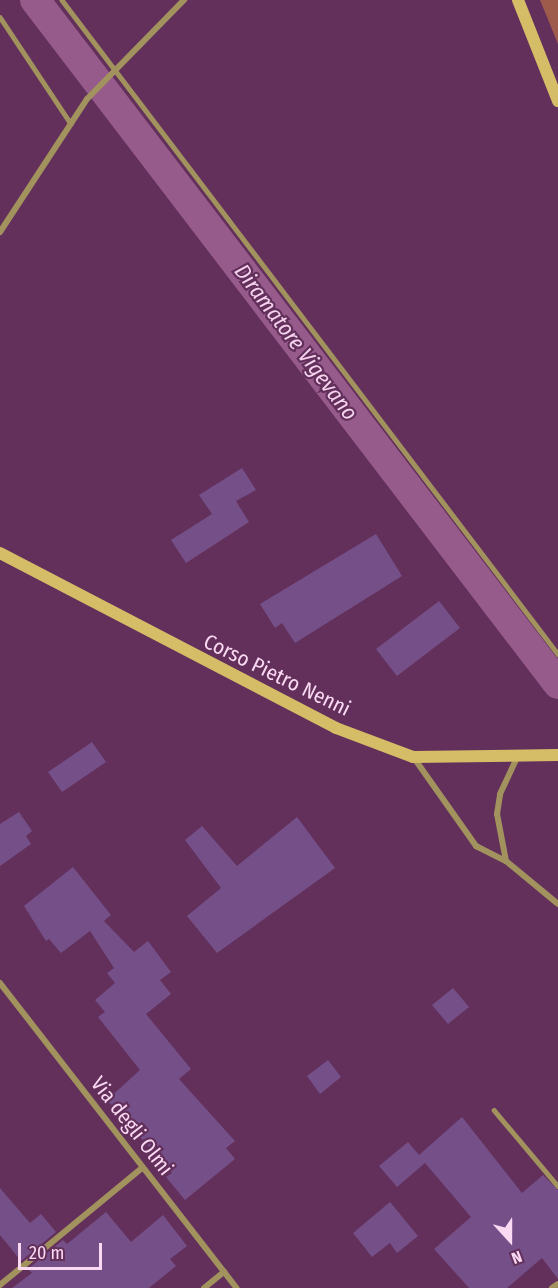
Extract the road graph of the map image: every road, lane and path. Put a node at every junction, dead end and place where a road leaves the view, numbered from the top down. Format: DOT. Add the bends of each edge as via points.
graph roads {
  1 [pos="62,0"];
  2 [pos="184,0"];
  3 [pos="518,0"];
  4 [pos="0,16"];
  5 [pos="116,70"];
  6 [pos="558,101"];
  7 [pos="71,123"];
  8 [pos="0,232"];
  9 [pos="0,553"];
  10 [pos="558,654"];
  11 [pos="558,755"];
  12 [pos="413,757"];
  13 [pos="517,758"];
  14 [pos="506,861"];
  15 [pos="558,904"];
  16 [pos="0,984"];
  17 [pos="494,1110"];
  18 [pos="143,1167"];
  19 [pos="558,1186"];
  20 [pos="225,1272"];
  21 [pos="558,1284"];
  22 [pos="0,1285"];
  23 [pos="204,1288"];
  24 [pos="237,1288"];
  25 [pos="552,1288"];
  1 -- 5 [label="lane"];
  2 -- 5 [label="street"];
  3 -- 6 [label="main road"];
  4 -- 7 [label="lane"];
  5 -- 7 [label="street" via="87,99"];
  5 -- 10 [label="lane"];
  7 -- 8 [label="street"];
  9 -- 12 [label="main road, Corso Pietro Nenni" via="336,728"];
  11 -- 13 [label="main road, Corso Pietro Nenni"];
  12 -- 13 [label="main road, Corso Pietro Nenni"];
  12 -- 14 [label="street" via="476,846"];
  13 -- 14 [label="street" via="500,794 497,814"];
  14 -- 15 [label="street"];
  16 -- 18 [label="street, Via degli Olmi"];
  17 -- 19 [label="lane"];
  18 -- 20 [label="street, Via degli Olmi"];
  18 -- 22 [label="street"];
  20 -- 23 [label="street"];
  20 -- 24 [label="street, Via degli Olmi"];
  21 -- 25 [label="street"];
}
